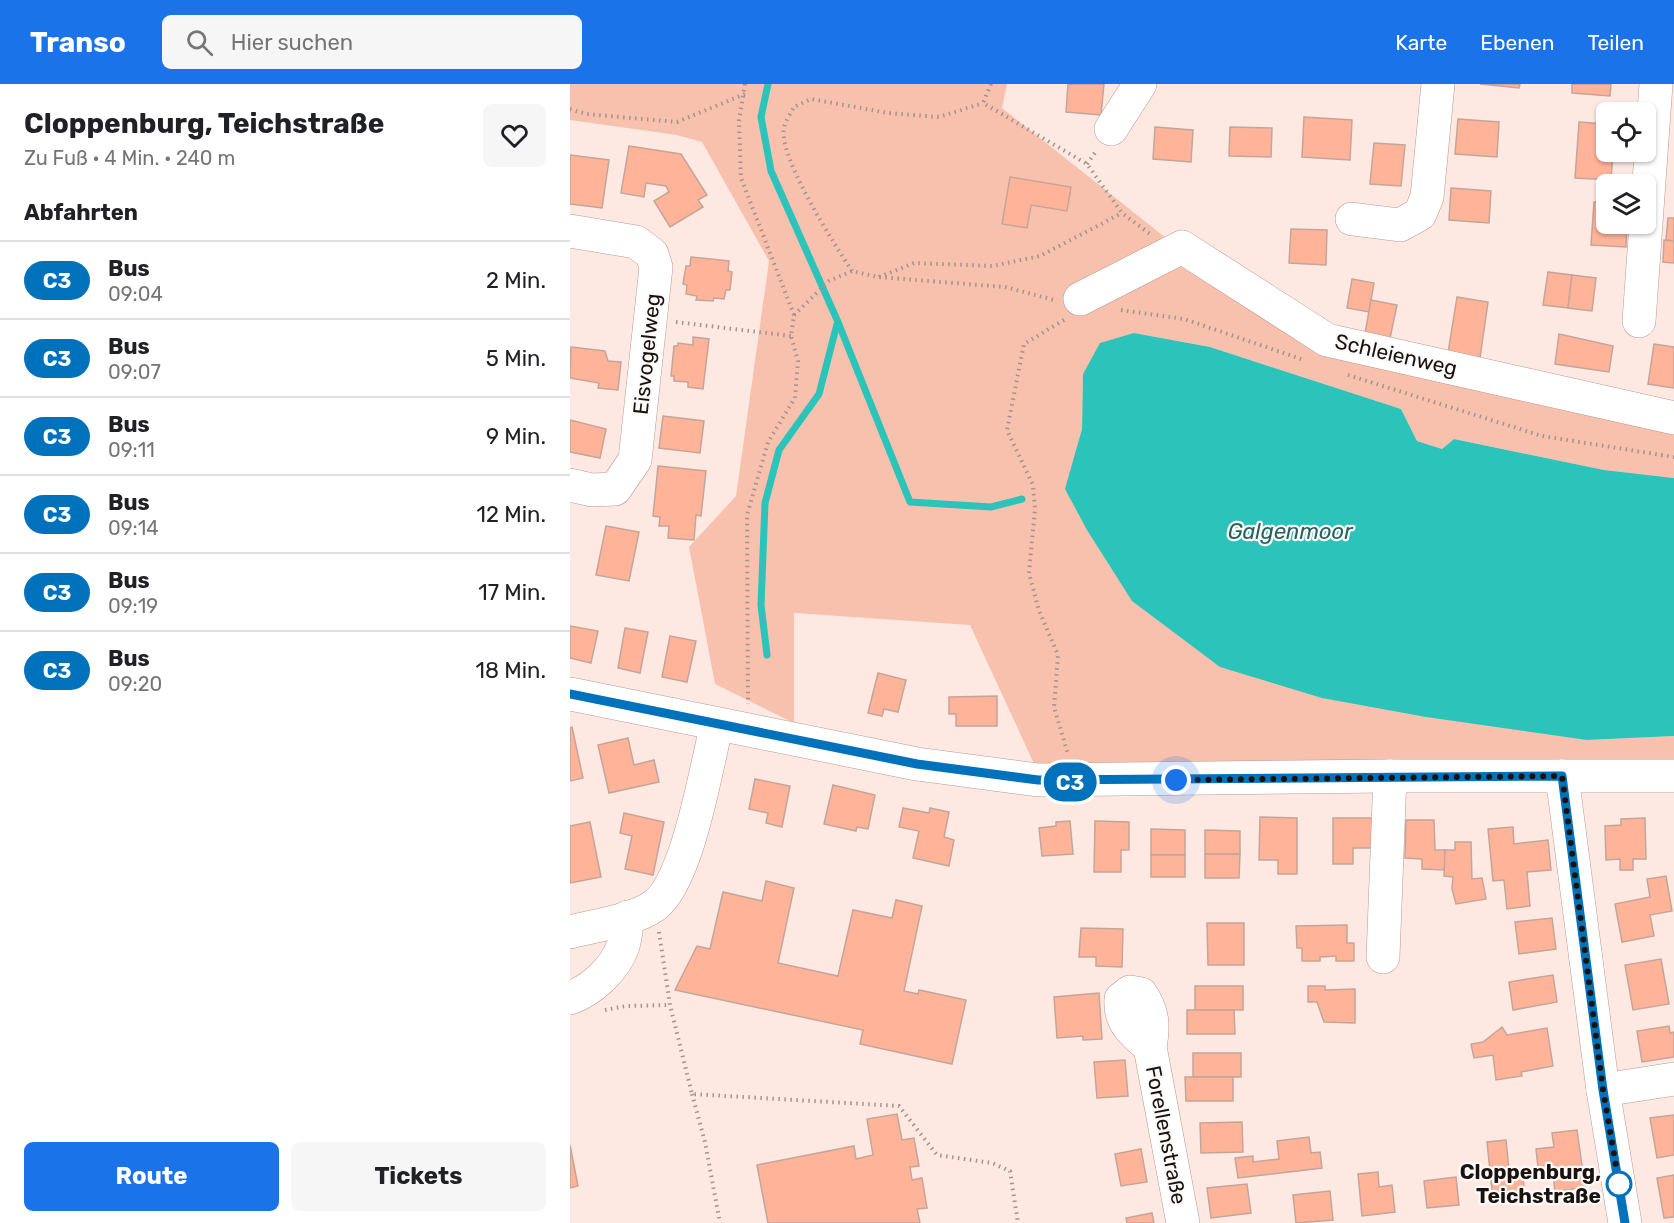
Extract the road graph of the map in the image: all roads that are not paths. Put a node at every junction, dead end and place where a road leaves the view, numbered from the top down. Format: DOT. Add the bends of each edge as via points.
graph roads {
  1 [pos="1140,84"];
  2 [pos="1438,84"];
  3 [pos="1656,84"];
  4 [pos="1111,129"];
  5 [pos="1352,219"];
  6 [pos="570,231"];
  7 [pos="1080,299"];
  8 [pos="1640,321"];
  9 [pos="1674,418"];
  10 [pos="570,485"];
  11 [pos="570,693"];
  12 [pos="717,724"];
  13 [pos="1390,776"];
  14 [pos="1562,776"];
  15 [pos="1674,777"];
  16 [pos="641,912"];
  17 [pos="570,932"];
  18 [pos="1383,957"];
  19 [pos="570,999"];
  20 [pos="1150,1047"];
  21 [pos="1674,1079"];
  22 [pos="1603,1090"];
  23 [pos="1183,1223"];
  24 [pos="1625,1223"];
  1 -- 4 [label="street"];
  2 -- 5 [label="street" via="1427,197 1420,214 1400,225"];
  3 -- 8 [label="street"];
  6 -- 10 [label="street, Eisvogelweg" via="636,242 652,254 656,267 634,460 615,489 592,490"];
  7 -- 9 [label="street, Schleienweg" via="1182,247 1327,340"];
  11 -- 12 [label="street"];
  12 -- 13 [label="street" via="917,764 1038,780"];
  12 -- 16 [label="street" via="686,854 675,881"];
  13 -- 14 [label="street"];
  13 -- 18 [label="street"];
  14 -- 15 [label="street"];
  14 -- 22 [label="street"];
  16 -- 17 [label="street"];
  16 -- 19 [label="street" via="604,975 584,993"];
  20 -- 23 [label="street, Forellenstraße"];
  21 -- 22 [label="street"];
  22 -- 24 [label="street"];
}
